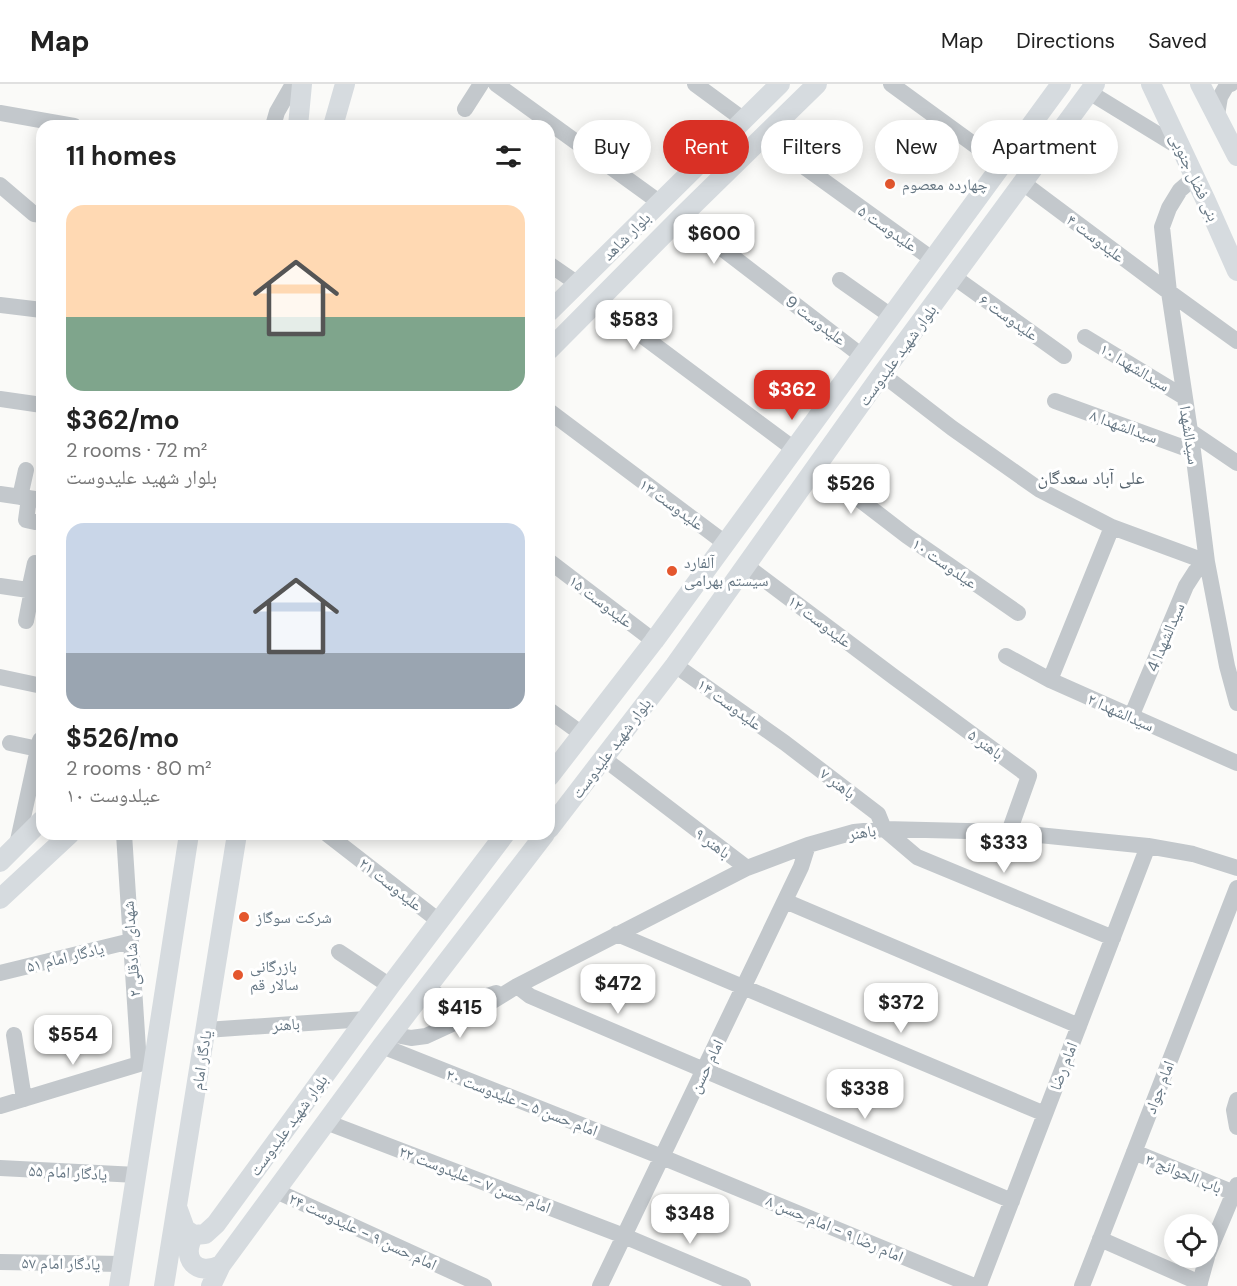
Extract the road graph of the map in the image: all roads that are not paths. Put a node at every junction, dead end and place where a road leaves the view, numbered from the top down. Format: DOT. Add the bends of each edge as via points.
graph roads {
  1 [pos="347,84"];
  2 [pos="481,84"];
  3 [pos="496,84"];
  4 [pos="695,84"];
  5 [pos="780,84"];
  6 [pos="817,84"];
  7 [pos="891,84"];
  8 [pos="1061,84"];
  9 [pos="1151,84"];
  10 [pos="1200,84"];
  11 [pos="1231,84"];
  12 [pos="1092,88"];
  13 [pos="299,90"];
  14 [pos="465,110"];
  15 [pos="0,113"];
  16 [pos="1217,115"];
  17 [pos="40,120"];
  18 [pos="275,120"];
  19 [pos="298,120"];
  20 [pos="304,120"];
  21 [pos="335,120"];
  22 [pos="345,120"];
  23 [pos="546,120"];
  24 [pos="744,120"];
  25 [pos="780,120"];
  26 [pos="1035,120"];
  27 [pos="555,127"];
  28 [pos="761,139"];
  29 [pos="971,143"];
  30 [pos="1182,149"];
  31 [pos="1237,156"];
  32 [pos="688,174"];
  33 [pos="814,174"];
  34 [pos="995,174"];
  35 [pos="1195,177"];
  36 [pos="1023,183"];
  37 [pos="0,186"];
  38 [pos="659,202"];
  39 [pos="36,214"];
  40 [pos="681,217"];
  41 [pos="932,259"];
  42 [pos="555,268"];
  43 [pos="1237,271"];
  44 [pos="954,278"];
  45 [pos="840,280"];
  46 [pos="578,284"];
  47 [pos="1169,292"];
  48 [pos="597,302"];
  49 [pos="0,305"];
  50 [pos="555,306"];
  51 [pos="36,309"];
  52 [pos="891,316"];
  53 [pos="1085,337"];
  54 [pos="1237,341"];
  55 [pos="555,344"];
  56 [pos="862,356"];
  57 [pos="1064,356"];
  58 [pos="882,374"];
  59 [pos="1184,397"];
  60 [pos="0,399"];
  61 [pos="1055,401"];
  62 [pos="36,404"];
  63 [pos="555,416"];
  64 [pos="1190,431"];
  65 [pos="794,449"];
  66 [pos="1193,452"];
  67 [pos="1237,463"];
  68 [pos="816,466"];
  69 [pos="26,470"];
  70 [pos="0,494"];
  71 [pos="30,498"];
  72 [pos="748,512"];
  73 [pos="35,522"];
  74 [pos="1112,527"];
  75 [pos="771,529"];
  76 [pos="725,543"];
  77 [pos="1207,562"];
  78 [pos="35,563"];
  79 [pos="745,565"];
  80 [pos="555,566"];
  81 [pos="0,586"];
  82 [pos="34,591"];
  83 [pos="1018,613"];
  84 [pos="26,621"];
  85 [pos="654,641"];
  86 [pos="1006,657"];
  87 [pos="675,664"];
  88 [pos="0,677"];
  89 [pos="894,677"];
  90 [pos="1050,680"];
  91 [pos="36,685"];
  92 [pos="1237,703"];
  93 [pos="555,714"];
  94 [pos="1131,717"];
  95 [pos="582,734"];
  96 [pos="10,743"];
  97 [pos="785,743"];
  98 [pos="36,745"];
  99 [pos="603,758"];
  100 [pos="36,759"];
  101 [pos="1237,763"];
  102 [pos="555,769"];
  103 [pos="555,821"];
  104 [pos="36,826"];
  105 [pos="884,829"];
  106 [pos="1009,832"];
  107 [pos="64,840"];
  108 [pos="124,840"];
  109 [pos="188,840"];
  110 [pos="236,840"];
  111 [pos="335,840"];
  112 [pos="500,840"];
  113 [pos="540,840"];
  114 [pos="17,845"];
  115 [pos="808,845"];
  116 [pos="1148,846"];
  117 [pos="0,862"];
  118 [pos="747,868"];
  119 [pos="1237,868"];
  120 [pos="1237,888"];
  121 [pos="0,899"];
  122 [pos="785,901"];
  123 [pos="439,921"];
  124 [pos="617,934"];
  125 [pos="1113,938"];
  126 [pos="131,941"];
  127 [pos="339,952"];
  128 [pos="0,973"];
  129 [pos="390,986"];
  130 [pos="517,986"];
  131 [pos="744,986"];
  132 [pos="427,987"];
  133 [pos="366,1019"];
  134 [pos="1079,1026"];
  135 [pos="206,1029"];
  136 [pos="14,1035"];
  137 [pos="386,1040"];
  138 [pos="147,1061"];
  139 [pos="704,1070"];
  140 [pos="24,1099"];
  141 [pos="1237,1100"];
  142 [pos="0,1106"];
  143 [pos="1045,1114"];
  144 [pos="326,1122"];
  145 [pos="1237,1122"];
  146 [pos="1134,1152"];
  147 [pos="662,1157"];
  148 [pos="0,1168"];
  149 [pos="137,1175"];
  150 [pos="1235,1189"];
  151 [pos="276,1191"];
  152 [pos="1012,1201"];
  153 [pos="177,1207"];
  154 [pos="1218,1230"];
  155 [pos="195,1235"];
  156 [pos="624,1236"];
  157 [pos="1100,1239"];
  158 [pos="0,1262"];
  159 [pos="123,1264"];
  160 [pos="222,1265"];
  161 [pos="1204,1268"];
  162 [pos="1200,1285"];
  163 [pos="119,1286"];
  164 [pos="164,1286"];
  165 [pos="211,1286"];
  166 [pos="484,1286"];
  167 [pos="600,1286"];
  168 [pos="743,1286"];
  169 [pos="974,1286"];
  170 [pos="979,1286"];
  171 [pos="1082,1286"];
  1 -- 21 [label="main road"];
  1 -- 22 [label="main road"];
  2 -- 14 [label="street"];
  3 -- 23 [label="street"];
  4 -- 24 [label="street"];
  5 -- 24 [label="main road, بلوار شاهد"];
  6 -- 25 [label="main road, بلوار شاهد"];
  7 -- 29 [label="street"];
  8 -- 26 [label="main road, بلوار شهید علیدوست"];
  9 -- 30 [label="main road, بنی فضل جنوبی"];
  10 -- 16 [label="main road"];
  11 -- 16 [label="street" via="1220,97"];
  12 -- 30 [label="street"];
  12 -- 36 [label="main road, بلوار شهید علیدوست"];
  13 -- 18 [label="street" via="277,112"];
  13 -- 19 [label="main road"];
  13 -- 20 [label="main road"];
  15 -- 17 [label="street"];
  16 -- 31 [label="main road"];
  27 -- 38 [label="street"];
  28 -- 40 [label="main road, بلوار شاهد"];
  30 -- 35 [label="main road, بنی فضل جنوبی"];
  32 -- 38 [label="main road, بلوار شاهد"];
  33 -- 41 [label="street, علیدوست ۵"];
  34 -- 41 [label="main road, بلوار شهید علیدوست"];
  35 -- 43 [label="main road, بنی فضل جنوبی"];
  35 -- 47 [label="street, سیدالشهدا" via="1180,190 1162,227"];
  36 -- 44 [label="main road, بلوار شهید علیدوست"];
  36 -- 47 [label="street, علیدوست ۴"];
  37 -- 39 [label="street"];
  38 -- 46 [label="main road, بلوار شاهد"];
  40 -- 48 [label="main road, بلوار شاهد"];
  40 -- 56 [label="street, علیدوست 9"];
  41 -- 52 [label="main road, بلوار شهید علیدوست"];
  42 -- 46 [label="street"];
  44 -- 57 [label="street, علیدوست ۶"];
  44 -- 58 [label="main road, بلوار شهید علیدوست"];
  45 -- 52 [label="street"];
  46 -- 50 [label="main road, بلوار شاهد"];
  47 -- 54 [label="street, علیدوست ۴"];
  47 -- 59 [label="street, سیدالشهدا"];
  48 -- 55 [label="main road, بلوار شاهد"];
  48 -- 65 [label="street"];
  49 -- 51 [label="street"];
  52 -- 56 [label="main road, بلوار شهید علیدوست"];
  53 -- 59 [label="street, سیدالشهدا ۱۰"];
  56 -- 65 [label="main road, بلوار شهید علیدوست"];
  58 -- 68 [label="main road, بلوار شهید علیدوست"];
  58 -- 74 [label="street" via="1040,490"];
  59 -- 64 [label="street, سیدالشهدا"];
  60 -- 62 [label="street"];
  61 -- 66 [label="street, سیدالشهدا ۸"];
  63 -- 76 [label="street, علیدوست ۱۳"];
  64 -- 66 [label="street, سیدالشهدا"];
  64 -- 67 [label="street"];
  65 -- 72 [label="main road, بلوار شهید علیدوست"];
  66 -- 77 [label="street, سیدالشهدا"];
  68 -- 75 [label="main road, بلوار شهید علیدوست"];
  68 -- 83 [label="street, عیلدوست ۱۰" via="907,536"];
  69 -- 71 [label="street"];
  70 -- 71 [label="street"];
  71 -- 73 [label="street" via="26,520"];
  72 -- 75 [label="main road"];
  72 -- 76 [label="main road, بلوار شهید علیدوست"];
  74 -- 77 [label="street"];
  74 -- 90 [label="street"];
  75 -- 79 [label="main road, بلوار شهید علیدوست"];
  76 -- 85 [label="main road, بلوار شهید علیدوست"];
  77 -- 92 [label="street, سیدالشهدا"];
  77 -- 94 [label="street, سیدالشهدا 4" via="1186,586"];
  78 -- 82 [label="street"];
  79 -- 87 [label="main road, بلوار شهید علیدوست"];
  79 -- 89 [label="street, علیدوست ۱۲"];
  80 -- 85 [label="street, علیدوست ۱۵"];
  81 -- 82 [label="street"];
  82 -- 84 [label="street"];
  85 -- 95 [label="main road, بلوار شهید علیدوست"];
  86 -- 90 [label="street, سیدالشهدا ۲"];
  87 -- 97 [label="street, علیدوست ۱۴"];
  87 -- 99 [label="main road, بلوار شهید علیدوست"];
  88 -- 91 [label="street"];
  89 -- 106 [label="street, باهنر ۵" via="1029,776"];
  90 -- 94 [label="street, سیدالشهدا ۲"];
  93 -- 95 [label="street"];
  94 -- 101 [label="street, سیدالشهدا ۲"];
  95 -- 102 [label="main road, بلوار شهید علیدوست"];
  96 -- 98 [label="street"];
  97 -- 105 [label="street, باهنر ۷" via="878,814"];
  99 -- 103 [label="main road, بلوار شهید علیدوست"];
  99 -- 118 [label="street, باهنر ۹"];
  100 -- 114 [label="street"];
  104 -- 114 [label="main road"];
  105 -- 106 [label="street, باهنر"];
  105 -- 115 [label="street, باهنر" via="854,832"];
  105 -- 125 [label="street, باهنر ۷" via="917,857"];
  106 -- 116 [label="street, باهنر"];
  107 -- 121 [label="main road"];
  108 -- 126 [label="street, شهدای شادقلی ۲"];
  109 -- 138 [label="main road"];
  110 -- 135 [label="main road, یادگار امام"];
  111 -- 123 [label="street, علیدوست ۲۱"];
  112 -- 123 [label="main road, بلوار شهید علیدوست"];
  113 -- 132 [label="main road, بلوار شهید علیدوست"];
  114 -- 117 [label="main road"];
  115 -- 118 [label="street, باهنر"];
  115 -- 122 [label="street, امام حسن"];
  116 -- 119 [label="street, باهنر"];
  116 -- 125 [label="street, امام رضا"];
  118 -- 124 [label="street, باهنر"];
  120 -- 146 [label="street, امام جواد"];
  122 -- 131 [label="street, امام حسن"];
  122 -- 134 [label="street"];
  123 -- 129 [label="main road, بلوار شهید علیدوست"];
  124 -- 130 [label="street, باهنر"];
  124 -- 131 [label="street"];
  125 -- 134 [label="street, امام رضا"];
  126 -- 128 [label="street, یادگار امام ۵۱"];
  126 -- 138 [label="street, شهدای شادقلی ۲"];
  127 -- 129 [label="street"];
  129 -- 133 [label="main road, بلوار شهید علیدوست"];
  130 -- 132 [label="street, باهنر" via="461,1003 450,1003"];
  130 -- 137 [label="street, باهنر" via="487,1006 426,1036"];
  130 -- 139 [label="street" via="530,996"];
  131 -- 139 [label="street, امام حسن"];
  131 -- 143 [label="street"];
  132 -- 137 [label="main road, بلوار شهید علیدوست"];
  133 -- 135 [label="street, باهنر"];
  133 -- 155 [label="main road, بلوار شهید علیدوست" via="216,1224 205,1234"];
  134 -- 143 [label="street, امام رضا"];
  135 -- 153 [label="main road, یادگار امام"];
  136 -- 140 [label="street"];
  137 -- 144 [label="main road, بلوار شهید علیدوست"];
  137 -- 147 [label="street, امام حسن ۵ - علیدوست ۲۰"];
  138 -- 140 [label="street"];
  138 -- 149 [label="main road"];
  139 -- 147 [label="street, امام حسن"];
  139 -- 152 [label="street"];
  140 -- 142 [label="street"];
  141 -- 145 [label="street"];
  143 -- 152 [label="street, امام رضا"];
  144 -- 151 [label="main road, بلوار شهید علیدوست"];
  144 -- 156 [label="street, امام حسن ۷ - علیدوست ۲۲"];
  146 -- 150 [label="street, باب الحوائج ۳"];
  146 -- 157 [label="street, امام جواد"];
  147 -- 156 [label="street, امام حسن"];
  147 -- 169 [label="street, امام رضا ۹ - امام حسن ۸"];
  148 -- 149 [label="street, یادگار امام ۵۵"];
  149 -- 159 [label="main road"];
  150 -- 154 [label="street"];
  151 -- 160 [label="main road, بلوار شهید علیدوست"];
  151 -- 166 [label="street, امام حسن ۹ - علیدوست ۲۴"];
  152 -- 170 [label="street, امام رضا"];
  153 -- 155 [label="main road" via="184,1229"];
  153 -- 164 [label="main road, یادگار امام"];
  155 -- 160 [label="main road" via="188,1254 193,1263 212,1270"];
  156 -- 167 [label="street, امام حسن"];
  156 -- 168 [label="street, امام حسن ۷ - علیدوست ۲۲"];
  157 -- 162 [label="street"];
  157 -- 171 [label="street, امام جواد"];
  158 -- 159 [label="street, یادگار امام ۵۷"];
  159 -- 163 [label="main road"];
  160 -- 165 [label="main road, بلوار شهید علیدوست"];
  161 -- 162 [label="street"];
}
